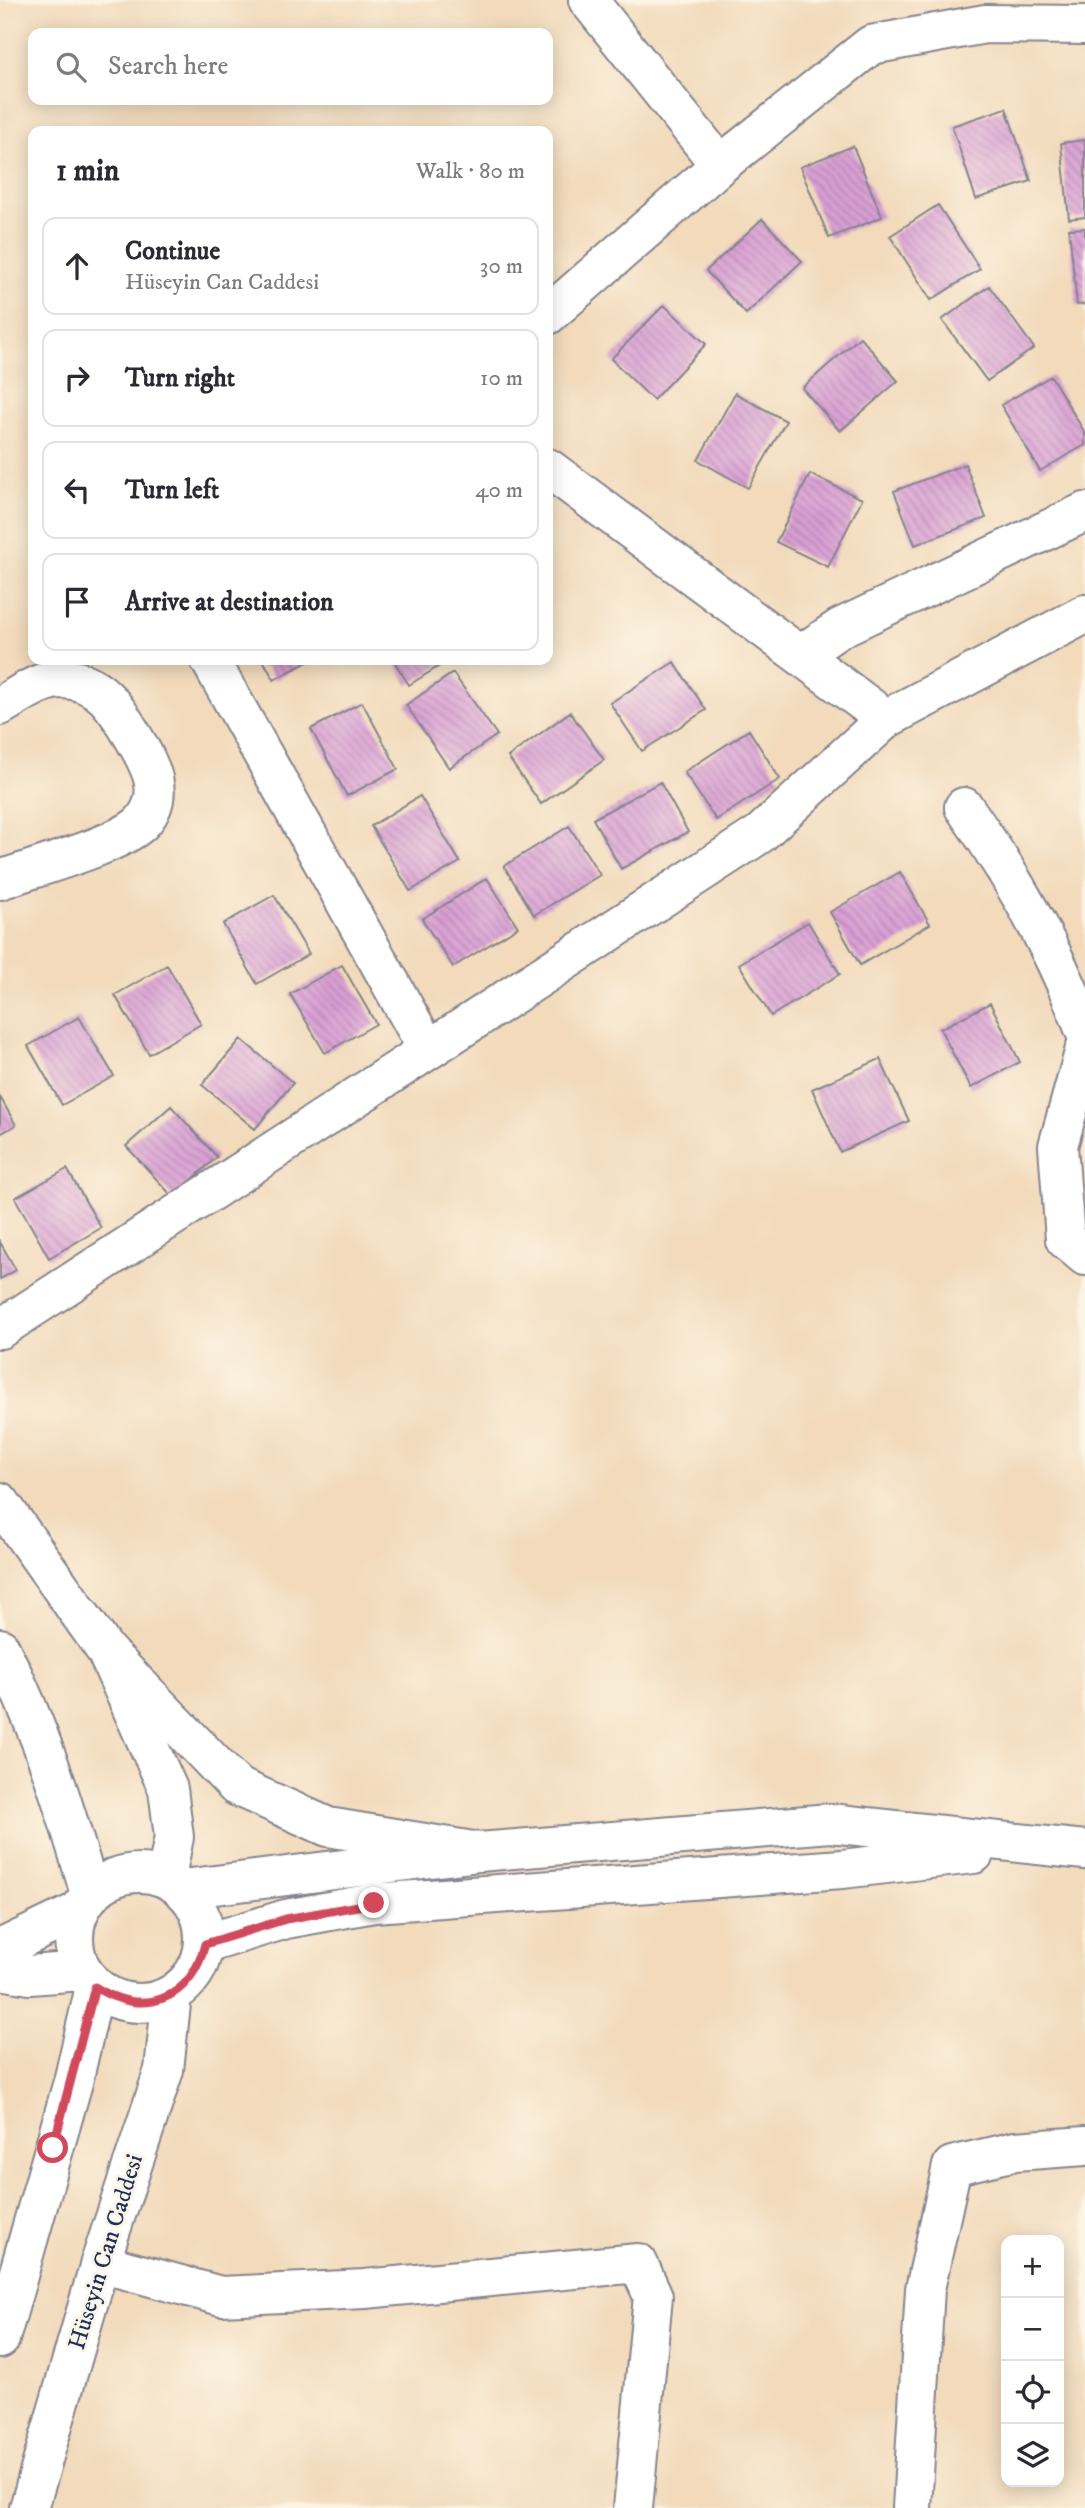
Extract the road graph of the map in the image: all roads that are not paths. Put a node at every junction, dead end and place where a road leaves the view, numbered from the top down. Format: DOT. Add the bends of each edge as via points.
graph roads {
  1 [pos="589,0"];
  2 [pos="1085,25"];
  3 [pos="720,165"];
  4 [pos="553,311"];
  5 [pos="553,472"];
  6 [pos="1085,512"];
  7 [pos="1085,614"];
  8 [pos="800,655"];
  9 [pos="213,665"];
  10 [pos="0,706"];
  11 [pos="886,719"];
  12 [pos="964,807"];
  13 [pos="0,880"];
  14 [pos="1085,1031"];
  15 [pos="1085,1049"];
  16 [pos="428,1051"];
  17 [pos="1085,1256"];
  18 [pos="0,1329"];
  19 [pos="0,1502"];
  20 [pos="0,1648"];
  21 [pos="106,1651"];
  22 [pos="1067,1848"];
  23 [pos="480,1852"];
  24 [pos="174,1883"];
  25 [pos="84,1903"];
  26 [pos="205,1944"];
  27 [pos="0,1949"];
  28 [pos="0,1970"];
  29 [pos="89,1979"];
  30 [pos="172,1994"];
  31 [pos="1085,2146"];
  32 [pos="100,2263"];
  33 [pos="0,2339"];
  34 [pos="29,2508"];
  35 [pos="633,2508"];
  36 [pos="912,2508"];
  1 -- 3 [label="street"];
  2 -- 3 [label="street" via="985,23 871,45"];
  3 -- 4 [label="street"];
  5 -- 8 [label="street"];
  6 -- 8 [label="street" via="840,628"];
  7 -- 11 [label="street"];
  8 -- 11 [label="street"];
  9 -- 16 [label="street"];
  10 -- 13 [label="street" via="49,681 64,679 93,687 114,704 151,767 155,795 151,809 133,831"];
  11 -- 16 [label="street" via="760,834"];
  12 -- 14 [label="street" via="1026,902"];
  15 -- 17 [label="street" via="1058,1146 1065,1239"];
  16 -- 18 [label="street"];
  19 -- 21 [label="street"];
  20 -- 25 [label="street" via="29,1706 55,1775"];
  21 -- 23 [label="street" via="236,1786 328,1827"];
  21 -- 24 [label="street" via="168,1789"];
  22 -- 23 [label="street" via="830,1823"];
  22 -- 26 [label="street" via="374,1903 286,1919"];
  23 -- 24 [label="street"];
  24 -- 25 [label="street" via="145,1872 125,1873 106,1881"];
  24 -- 26 [label="street" via="196,1904 204,1923"];
  25 -- 27 [label="street"];
  25 -- 29 [label="street" via="74,1941"];
  26 -- 30 [label="street" via="200,1964"];
  28 -- 29 [label="street"];
  29 -- 30 [label="street" via="113,1998 133,2003"];
  29 -- 33 [label="street" via="73,2082"];
  30 -- 32 [label="street, Hüseyin Can Caddesi" via="164,2070"];
  31 -- 36 [label="street" via="1015,2151 951,2166 925,2289"];
  32 -- 34 [label="street, Hüseyin Can Caddesi"];
  32 -- 35 [label="street" via="221,2296 365,2290 638,2263 653,2296"];
}
